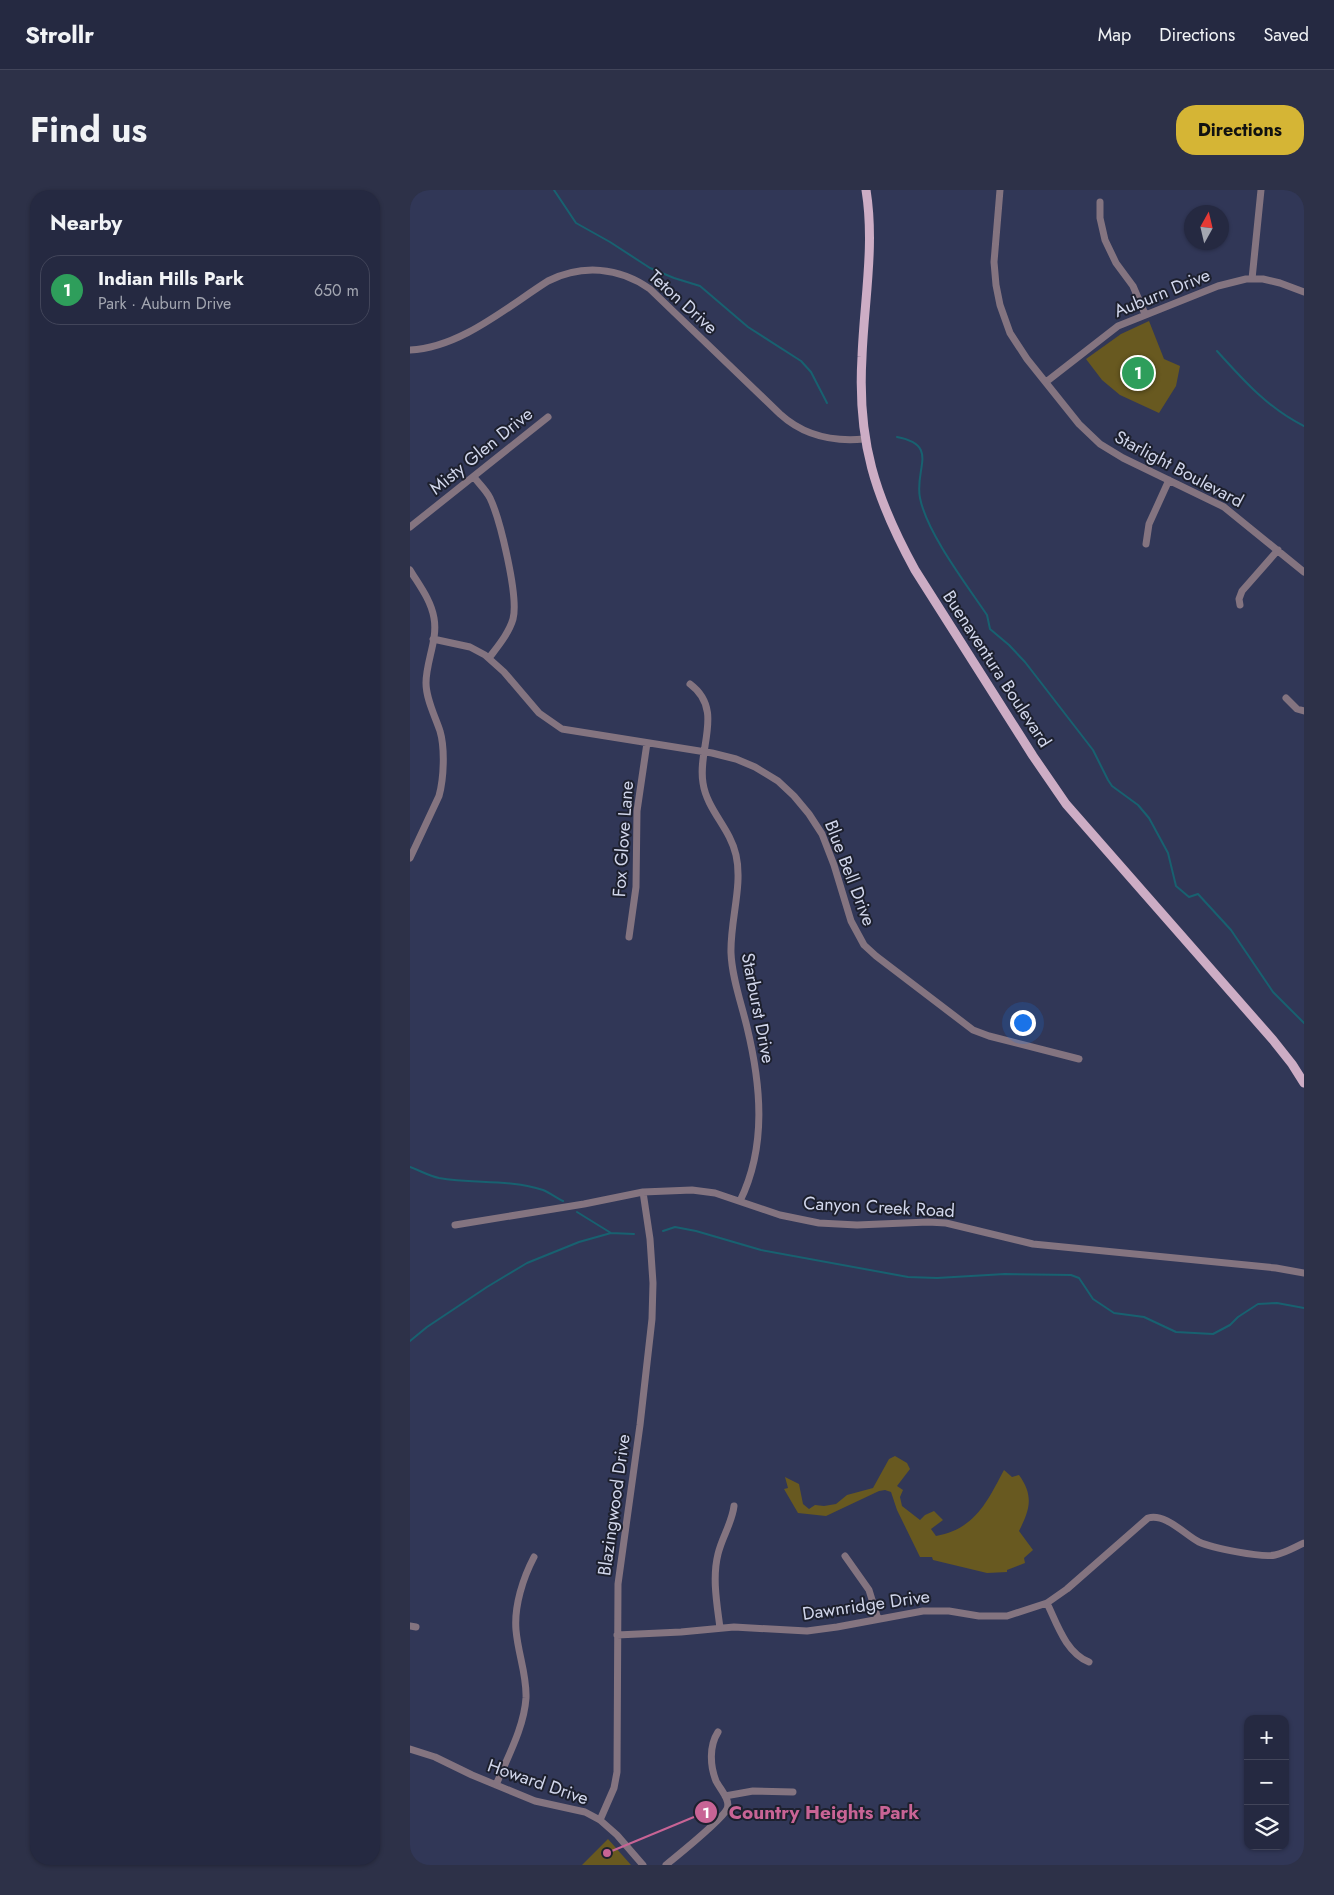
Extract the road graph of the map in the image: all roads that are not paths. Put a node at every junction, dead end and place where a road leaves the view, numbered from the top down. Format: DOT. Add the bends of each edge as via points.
graph roads {
  1 [pos="866,190"];
  2 [pos="1000,190"];
  3 [pos="1260,190"];
  4 [pos="1100,202"];
  5 [pos="1252,279"];
  6 [pos="1304,292"];
  7 [pos="1145,314"];
  8 [pos="410,350"];
  9 [pos="1046,382"];
  10 [pos="548,417"];
  11 [pos="864,439"];
  12 [pos="474,477"];
  13 [pos="1169,480"];
  14 [pos="410,527"];
  15 [pos="1146,544"];
  16 [pos="1278,550"];
  17 [pos="410,570"];
  18 [pos="1304,572"];
  19 [pos="1240,605"];
  20 [pos="434,640"];
  21 [pos="489,658"];
  22 [pos="690,684"];
  23 [pos="1286,698"];
  24 [pos="1304,711"];
  25 [pos="647,743"];
  26 [pos="704,751"];
  27 [pos="410,858"];
  28 [pos="629,937"];
  29 [pos="1079,1059"];
  30 [pos="1304,1083"];
  31 [pos="643,1192"];
  32 [pos="740,1201"];
  33 [pos="456,1225"];
  34 [pos="1304,1273"];
  35 [pos="734,1506"];
  36 [pos="1304,1543"];
  37 [pos="845,1556"];
  38 [pos="534,1557"];
  39 [pos="1047,1603"];
  40 [pos="878,1619"];
  41 [pos="720,1628"];
  42 [pos="617,1635"];
  43 [pos="1089,1662"];
  44 [pos="718,1732"];
  45 [pos="410,1749"];
  46 [pos="496,1785"];
  47 [pos="794,1792"];
  48 [pos="725,1796"];
  49 [pos="600,1820"];
  50 [pos="643,1865"];
  51 [pos="666,1865"];
  1 -- 11 [label="main road, Buenaventura Boulevard" via="870,237 860,390"];
  2 -- 9 [label="street, Starlight Boulevard" via="994,262 1000,305 1017,346"];
  3 -- 5 [label="street"];
  4 -- 7 [label="street" via="1105,240 1116,263 1133,286"];
  5 -- 6 [label="street, Auburn Drive" via="1273,281"];
  5 -- 7 [label="street, Auburn Drive" via="1218,286"];
  7 -- 9 [label="street, Auburn Drive" via="1118,326"];
  8 -- 11 [label="street, Teton Drive" via="454,340 560,276 579,270 606,270 630,277 650,288 796,426 827,439"];
  9 -- 13 [label="street, Starlight Boulevard" via="1079,424 1100,444"];
  10 -- 12 [label="street, Misty Glen Drive"];
  11 -- 30 [label="main road, Buenaventura Boulevard" via="883,504 908,557 1057,792 1273,1040"];
  12 -- 14 [label="street, Misty Glen Drive"];
  12 -- 21 [label="street" via="494,508 515,601 509,629"];
  13 -- 15 [label="street" via="1149,524"];
  13 -- 16 [label="street, Starlight Boulevard" via="1231,511"];
  16 -- 18 [label="street, Starlight Boulevard"];
  16 -- 19 [label="street" via="1242,591"];
  17 -- 20 [label="street" via="431,608"];
  20 -- 21 [label="street, Blue Bell Drive" via="470,647"];
  20 -- 27 [label="street" via="426,684 443,743 441,789"];
  21 -- 25 [label="street, Blue Bell Drive" via="540,713 558,727"];
  22 -- 26 [label="street, Starburst Drive" via="700,692 707,705"];
  23 -- 24 [label="street"];
  25 -- 26 [label="street, Blue Bell Drive"];
  25 -- 28 [label="street, Fox Glove Lane" via="637,811 636,886"];
  26 -- 29 [label="street, Blue Bell Drive" via="755,767 778,781 804,808 825,841 854,928 871,952 973,1030"];
  26 -- 32 [label="street, Starburst Drive" via="704,792 731,838 737,862 732,968 749,1036 760,1110 757,1150"];
  31 -- 32 [label="street, Canyon Creek Road" via="692,1190"];
  31 -- 33 [label="street, Canyon Creek Road"];
  31 -- 42 [label="street, Blazingwood Drive" via="650,1239 652,1319 619,1571"];
  32 -- 34 [label="street, Canyon Creek Road" via="780,1215 819,1223 946,1223 1033,1244"];
  35 -- 41 [label="street" via="716,1570"];
  36 -- 39 [label="street, Dawnridge Drive" via="1274,1556 1229,1551 1199,1542 1154,1516"];
  37 -- 40 [label="street" via="869,1590"];
  38 -- 46 [label="street" via="527,1569 516,1620 526,1681 524,1715"];
  39 -- 40 [label="street, Dawnridge Drive" via="1007,1616 923,1611"];
  39 -- 43 [label="street" via="1074,1653"];
  40 -- 41 [label="street, Dawnridge Drive" via="807,1630 749,1626"];
  41 -- 42 [label="street, Dawnridge Drive"];
  42 -- 49 [label="street, Blazingwood Drive" via="617,1772 614,1788"];
  44 -- 48 [label="street" via="713,1743 712,1762 715,1778"];
  45 -- 46 [label="street, Howard Drive"];
  46 -- 49 [label="street, Howard Drive" via="535,1801 585,1812"];
  47 -- 48 [label="street" via="753,1791"];
  48 -- 51 [label="street" via="728,1805 725,1812"];
  49 -- 50 [label="street, Howard Drive"];
}
